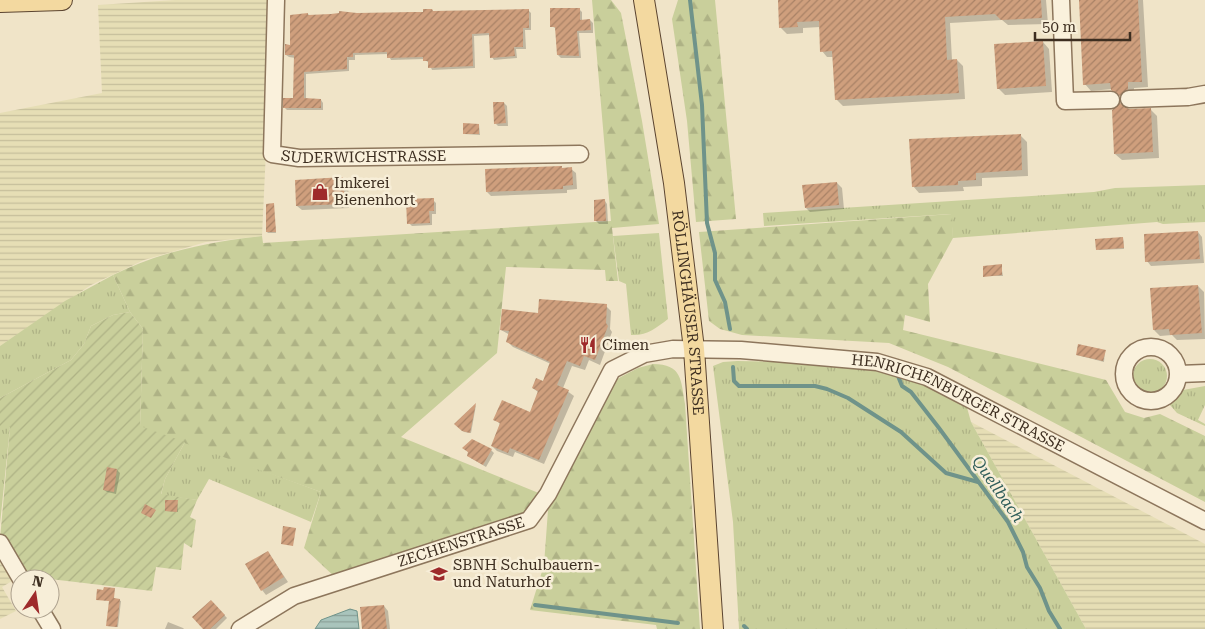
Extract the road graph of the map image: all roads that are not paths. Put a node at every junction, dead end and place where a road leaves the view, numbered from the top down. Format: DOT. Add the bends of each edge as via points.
graph roads {
  1 [pos="62,0"];
  2 [pos="276,0"];
  3 [pos="644,0"];
  4 [pos="1061,0"];
  5 [pos="0,2"];
  6 [pos="1205,94"];
  7 [pos="1129,99"];
  8 [pos="1111,100"];
  9 [pos="580,154"];
  10 [pos="694,349"];
  11 [pos="1205,373"];
  12 [pos="1179,374"];
  13 [pos="1205,521"];
  14 [pos="0,543"];
  15 [pos="15,569"];
  16 [pos="240,629"];
  17 [pos="713,629"];
  1 -- 5 [label="main road"];
  2 -- 9 [label="street, SUDERWICHSTRASSE" via="272,154 298,158"];
  3 -- 10 [label="main road, RÖLLINGHÄUSER STRASSE" via="674,183"];
  4 -- 8 [label="street" via="1065,101"];
  6 -- 7 [label="street"];
  10 -- 13 [label="street, HENRICHENBURGER STRASSE" via="877,362 927,377"];
  10 -- 16 [label="street, ZECHENSTRASSE" via="644,354 612,370 548,494 529,520 294,596"];
  10 -- 17 [label="main road, RÖLLINGHÄUSER STRASSE"];
  11 -- 12 [label="street"];
  14 -- 15 [label="street"];
}
